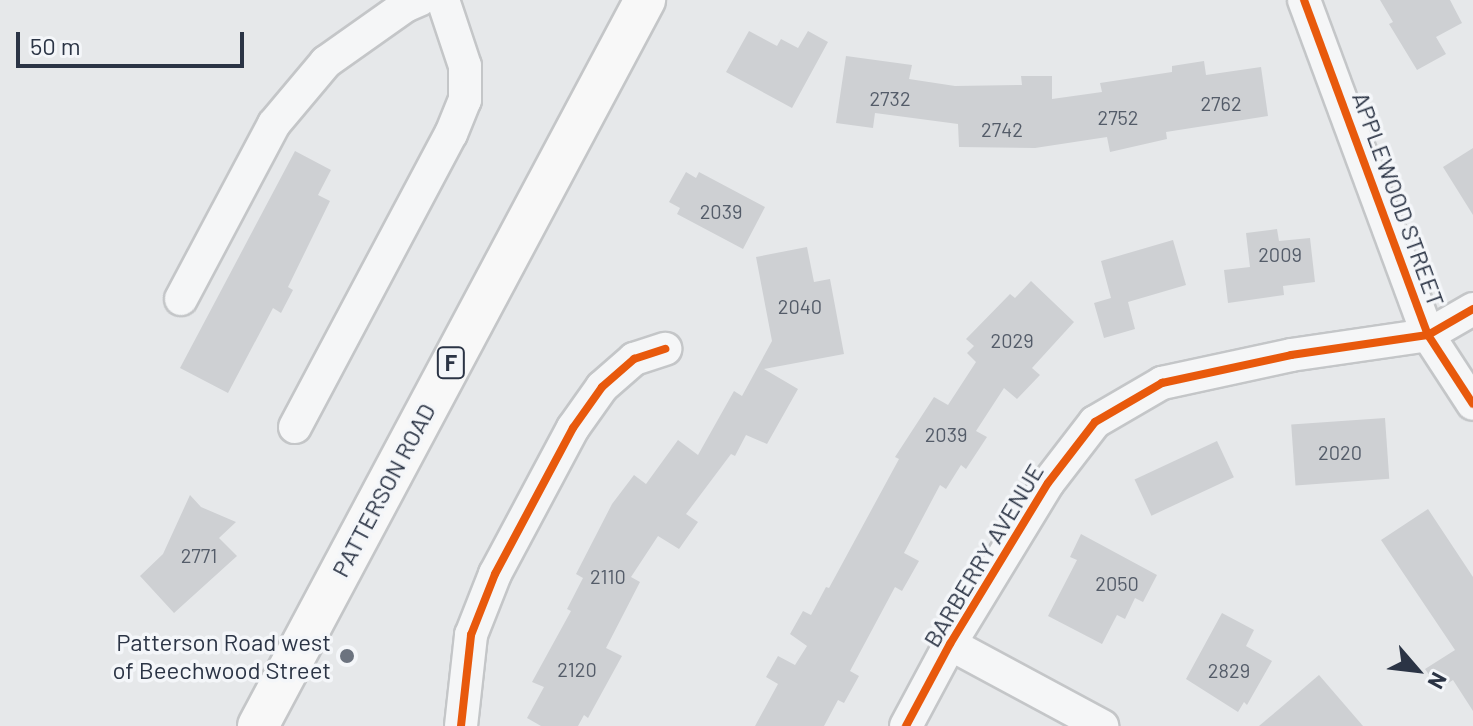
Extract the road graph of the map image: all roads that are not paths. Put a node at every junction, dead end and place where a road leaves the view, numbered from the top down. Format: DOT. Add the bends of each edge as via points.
graph roads {
  1 [pos="419,0"];
  2 [pos="443,0"];
  3 [pos="645,0"];
  4 [pos="1304,0"];
  5 [pos="181,299"];
  6 [pos="1473,309"];
  7 [pos="1428,335"];
  8 [pos="665,349"];
  9 [pos="1473,404"];
  10 [pos="295,427"];
  11 [pos="950,644"];
  12 [pos="258,726"];
  13 [pos="461,726"];
  14 [pos="906,726"];
  15 [pos="1102,726"];
  1 -- 5 [label="street" via="326,62 274,124"];
  2 -- 10 [label="street" via="465,66 465,100"];
  3 -- 12 [label="main road, PATTERSON ROAD / F"];
  4 -- 7 [label="street, APPLEWOOD STREET"];
  6 -- 7 [label="street"];
  7 -- 9 [label="street, APPLEWOOD STREET"];
  7 -- 11 [label="street, BARBERRY AVENUE" via="1291,355 1162,383 1095,422 1048,483"];
  8 -- 13 [label="street" via="634,359 602,387 573,428 495,574 471,635"];
  11 -- 14 [label="street, BARBERRY AVENUE"];
  11 -- 15 [label="street"];
}
